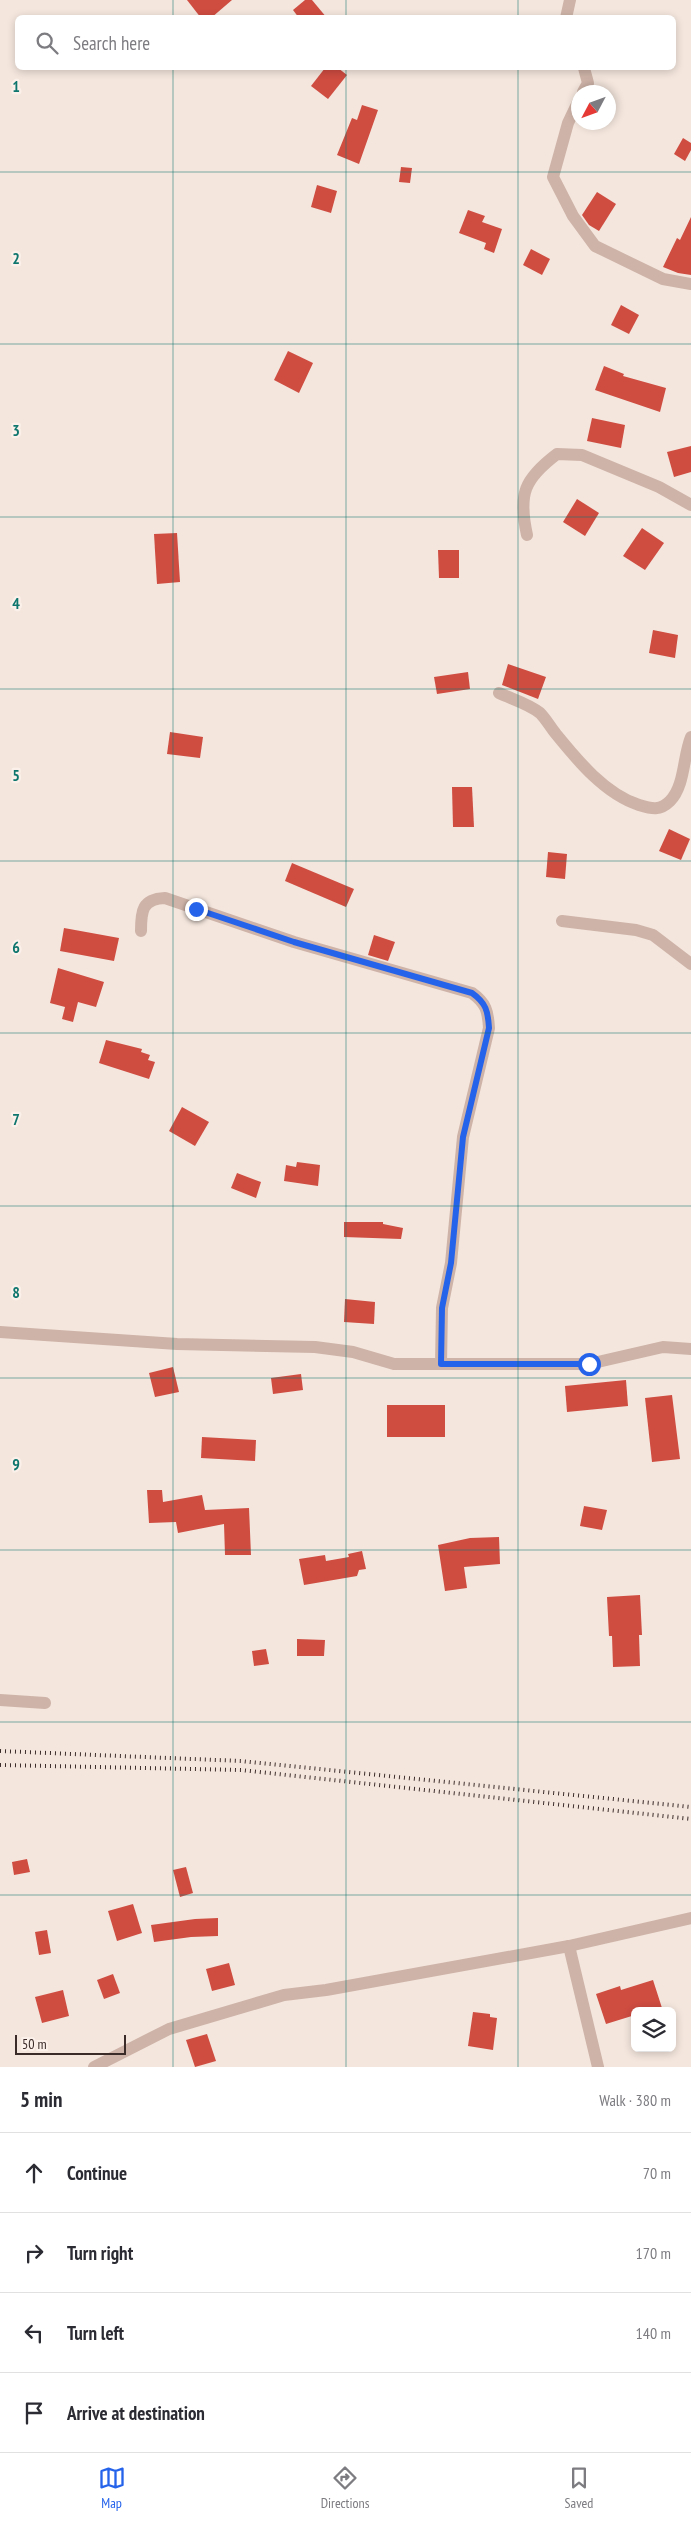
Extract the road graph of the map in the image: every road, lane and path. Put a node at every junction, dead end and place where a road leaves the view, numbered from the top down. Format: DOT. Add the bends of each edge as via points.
graph roads {
  1 [pos="570,0"];
  2 [pos="567,15"];
  3 [pos="585,70"];
  4 [pos="587,85"];
  5 [pos="571,117"];
  6 [pos="691,284"];
  7 [pos="691,505"];
  8 [pos="527,535"];
  9 [pos="499,693"];
  10 [pos="691,737"];
  11 [pos="562,921"];
  12 [pos="141,931"];
  13 [pos="691,964"];
  14 [pos="0,1332"];
  15 [pos="691,1349"];
  16 [pos="441,1364"];
  17 [pos="0,1700"];
  18 [pos="45,1703"];
  19 [pos="691,1918"];
  20 [pos="569,1946"];
  21 [pos="94,2067"];
  22 [pos="598,2067"];
  1 -- 2 [label="street"];
  3 -- 4 [label="street"];
  5 -- 6 [label="street" via="553,178 573,216 595,246 663,279"];
  7 -- 8 [label="street" via="659,487 582,455 557,454 530,478 523,499"];
  9 -- 10 [label="street" via="540,713 576,758 612,792 655,810 662,808 680,788 684,753"];
  11 -- 13 [label="street" via="653,935"];
  12 -- 16 [label="street" via="145,905 153,898 164,898 294,942 472,993 484,1002 489,1028 463,1137 451,1263 442,1308"];
  14 -- 16 [label="street" via="177,1344 315,1347 353,1352 394,1364"];
  15 -- 16 [label="street" via="663,1347 589,1364"];
  17 -- 18 [label="street"];
  19 -- 20 [label="street"];
  20 -- 21 [label="street" via="284,1995 169,2029"];
  20 -- 22 [label="street"];
}
